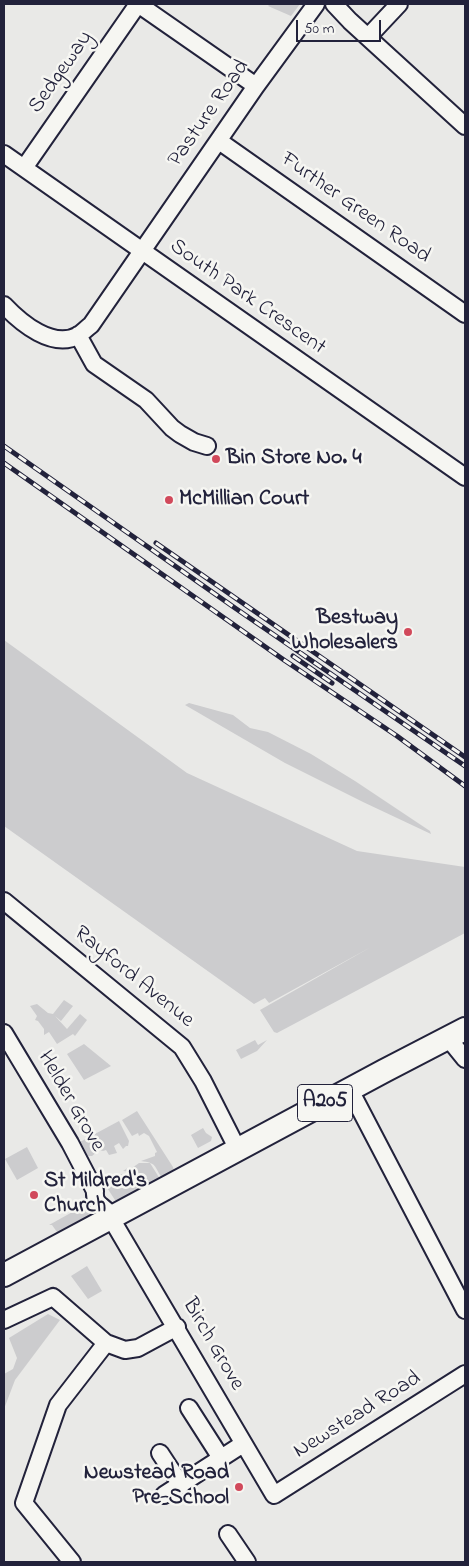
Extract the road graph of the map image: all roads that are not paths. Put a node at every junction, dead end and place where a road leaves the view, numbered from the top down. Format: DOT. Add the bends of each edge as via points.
graph roads {
  1 [pos="138,4"];
  2 [pos="316,4"];
  3 [pos="334,4"];
  4 [pos="399,4"];
  5 [pos="368,37"];
  6 [pos="256,86"];
  7 [pos="465,126"];
  8 [pos="219,141"];
  9 [pos="4,154"];
  10 [pos="24,168"];
  11 [pos="142,252"];
  12 [pos="4,305"];
  13 [pos="465,314"];
  14 [pos="78,335"];
  15 [pos="207,446"];
  16 [pos="465,477"];
  17 [pos="4,901"];
  18 [pos="4,1033"];
  19 [pos="457,1033"];
  20 [pos="465,1059"];
  21 [pos="355,1098"];
  22 [pos="231,1139"];
  23 [pos="111,1218"];
  24 [pos="4,1275"];
  25 [pos="465,1310"];
  26 [pos="4,1320"];
  27 [pos="177,1327"];
  28 [pos="106,1343"];
  29 [pos="465,1374"];
  30 [pos="190,1408"];
  31 [pos="243,1444"];
  32 [pos="160,1453"];
  33 [pos="221,1458"];
  34 [pos="180,1485"];
  35 [pos="164,1495"];
  36 [pos="274,1496"];
  37 [pos="228,1534"];
  38 [pos="72,1562"];
  39 [pos="247,1562"];
  1 -- 6 [label="street"];
  1 -- 10 [label="street, Sedgeway"];
  2 -- 6 [label="street, Pasture Road"];
  3 -- 5 [label="street"];
  4 -- 5 [label="street"];
  5 -- 7 [label="street"];
  6 -- 8 [label="street, Pasture Road"];
  8 -- 11 [label="street, Pasture Road"];
  8 -- 13 [label="street, Further Green Road"];
  9 -- 10 [label="street, South Park Crescent"];
  10 -- 11 [label="street, South Park Crescent"];
  11 -- 14 [label="street, Pasture Road" via="91,325"];
  11 -- 16 [label="street, South Park Crescent"];
  12 -- 14 [label="street" via="44,335 68,339"];
  14 -- 15 [label="street" via="94,364 146,400 180,434"];
  17 -- 22 [label="street, Rayford Avenue" via="182,1047"];
  18 -- 23 [label="street, Helder Grove" via="70,1143 100,1208"];
  19 -- 20 [label="street"];
  19 -- 21 [label="highway, A205"];
  21 -- 22 [label="highway, A205"];
  21 -- 25 [label="street"];
  22 -- 23 [label="highway, A205"];
  23 -- 24 [label="highway, A205"];
  23 -- 27 [label="street, Birch Grove"];
  26 -- 28 [label="street" via="52,1297"];
  27 -- 28 [label="street" via="138,1348 125,1350"];
  27 -- 31 [label="street, Birch Grove"];
  28 -- 38 [label="street" via="58,1404 24,1503"];
  29 -- 36 [label="street, Newstead Road"];
  30 -- 33 [label="street"];
  31 -- 33 [label="street"];
  31 -- 36 [label="street, Birch Grove"];
  32 -- 34 [label="street"];
  33 -- 34 [label="street"];
  34 -- 35 [label="street"];
  37 -- 39 [label="street"];
}
